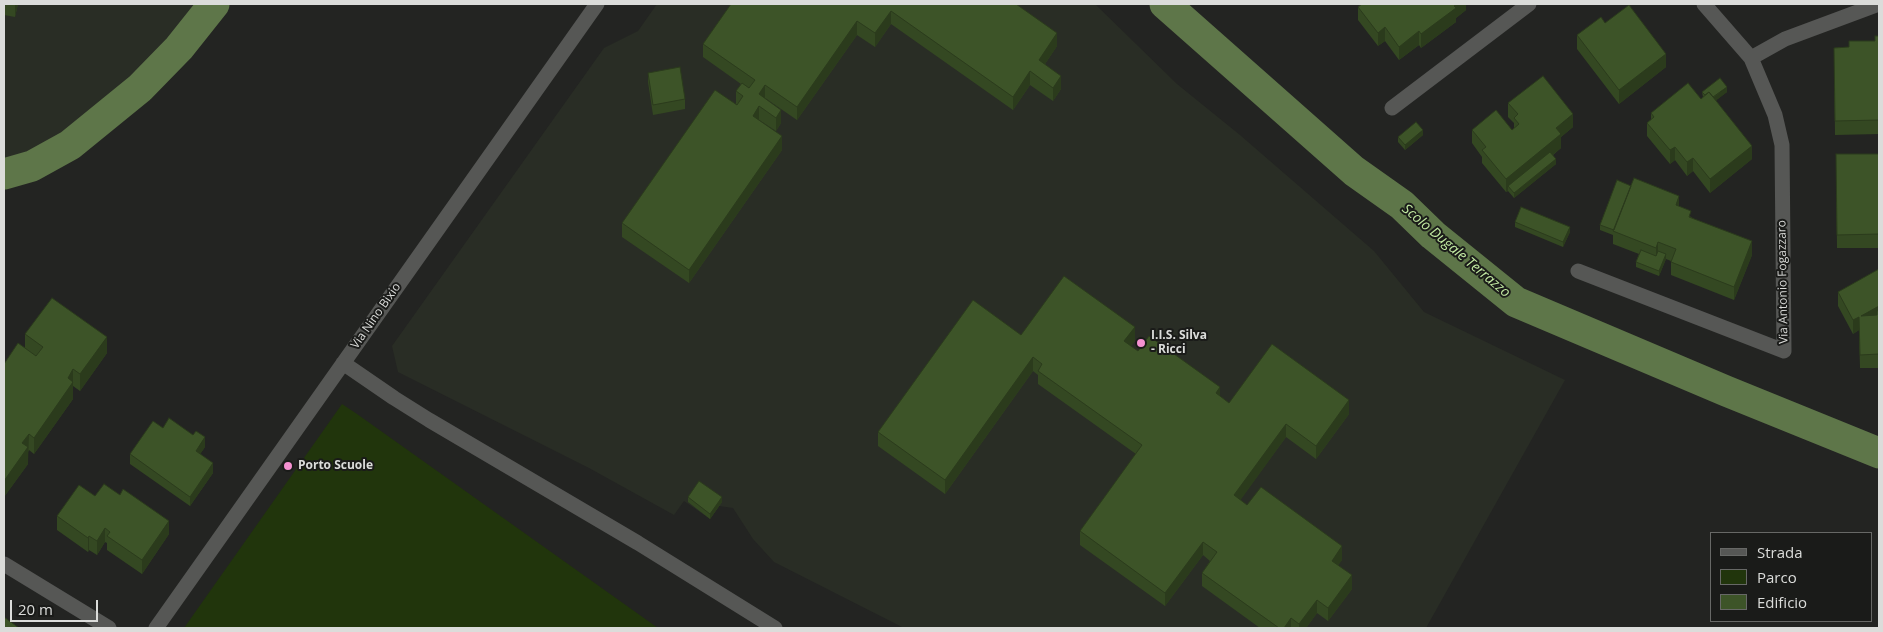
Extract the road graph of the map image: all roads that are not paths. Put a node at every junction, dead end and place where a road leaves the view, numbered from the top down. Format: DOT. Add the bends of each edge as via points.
graph roads {
  1 [pos="597,4"];
  2 [pos="1529,4"];
  3 [pos="1704,4"];
  4 [pos="1879,4"];
  5 [pos="1751,58"];
  6 [pos="1392,108"];
  7 [pos="1578,271"];
  8 [pos="343,363"];
  9 [pos="4,564"];
  10 [pos="109,628"];
  11 [pos="156,628"];
  12 [pos="775,628"];
  1 -- 8 [label="street, Via Nino Bixio"];
  2 -- 6 [label="street"];
  3 -- 5 [label="street"];
  4 -- 5 [label="street" via="1786,39"];
  5 -- 7 [label="street, Via Antonio Fogazzaro" via="1775,115 1782,145 1784,351"];
  8 -- 11 [label="street, Via Nino Bixio"];
  8 -- 12 [label="street" via="422,416"];
  9 -- 10 [label="street"];
}
